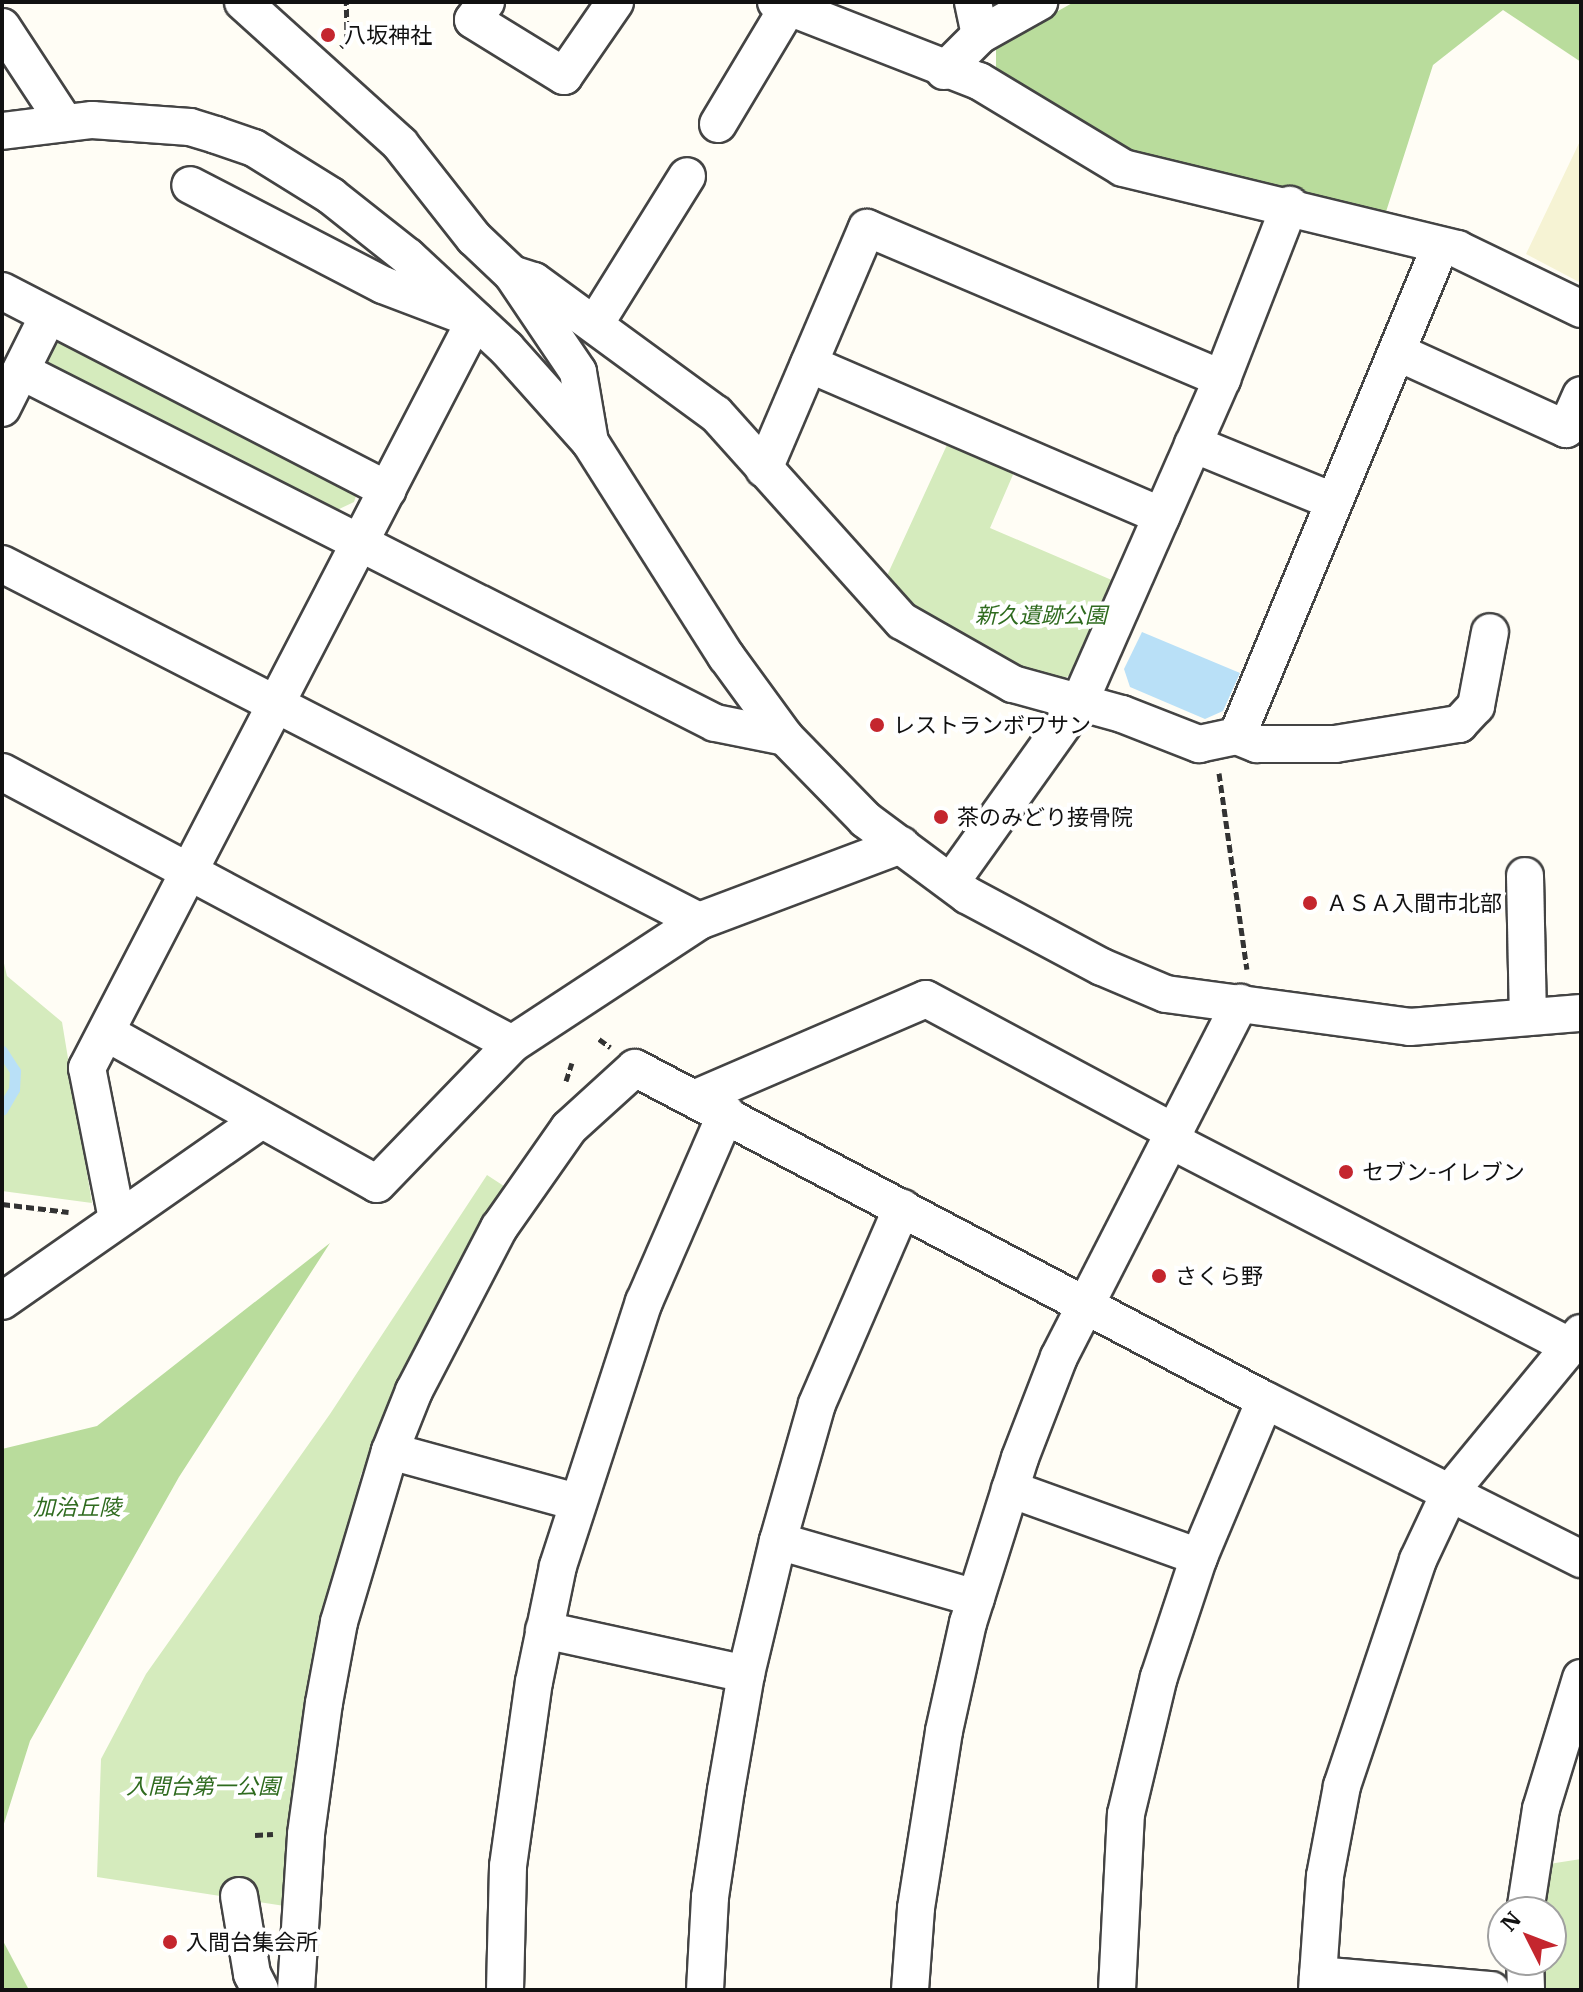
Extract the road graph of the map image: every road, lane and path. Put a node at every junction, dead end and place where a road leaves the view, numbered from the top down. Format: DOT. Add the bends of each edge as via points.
graph roads {
  1 [pos="243,2"];
  2 [pos="486,2"];
  3 [pos="615,2"];
  4 [pos="1039,2"];
  5 [pos="782,5"];
  6 [pos="976,18"];
  7 [pos="2,27"];
  8 [pos="944,71"];
  9 [pos="63,120"];
  10 [pos="718,124"];
  11 [pos="2,131"];
  12 [pos="687,176"];
  13 [pos="190,185"];
  14 [pos="1290,205"];
  15 [pos="1440,247"];
  16 [pos="512,274"];
  17 [pos="2,291"];
  18 [pos="1581,309"];
  19 [pos="48,316"];
  20 [pos="475,320"];
  21 [pos="595,324"];
  22 [pos="1397,352"];
  23 [pos="809,364"];
  24 [pos="21,371"];
  25 [pos="1222,379"];
  26 [pos="1581,395"];
  27 [pos="2,408"];
  28 [pos="590,442"];
  29 [pos="1193,444"];
  30 [pos="764,469"];
  31 [pos="388,490"];
  32 [pos="1333,501"];
  33 [pos="1162,516"];
  34 [pos="361,541"];
  35 [pos="2,564"];
  36 [pos="1490,632"];
  37 [pos="1080,701"];
  38 [pos="276,706"];
  39 [pos="785,737"];
  40 [pos="1224,740"];
  41 [pos="2,772"];
  42 [pos="901,845"];
  43 [pos="191,872"];
  44 [pos="1525,876"];
  45 [pos="951,882"];
  46 [pos="699,921"];
  47 [pos="1246,1004"];
  48 [pos="1581,1013"];
  49 [pos="1528,1017"];
  50 [pos="107,1033"];
  51 [pos="512,1044"];
  52 [pos="711,1106"];
  53 [pos="260,1121"];
  54 [pos="1174,1137"];
  55 [pos="2,1204"];
  56 [pos="902,1208"];
  57 [pos="117,1219"];
  58 [pos="2,1301"];
  59 [pos="1085,1306"];
  60 [pos="1576,1340"];
  61 [pos="1265,1400"];
  62 [pos="390,1451"];
  63 [pos="1010,1489"];
  64 [pos="1450,1492"];
  65 [pos="577,1502"];
  66 [pos="778,1541"];
  67 [pos="1199,1557"];
  68 [pos="1581,1559"];
  69 [pos="976,1598"];
  70 [pos="544,1630"];
  71 [pos="746,1674"];
  72 [pos="1581,1678"];
  73 [pos="239,1896"];
  74 [pos="1527,1896"];
  75 [pos="1317,1982"];
  76 [pos="260,1990"];
  77 [pos="296,1990"];
  78 [pos="505,1990"];
  79 [pos="705,1990"];
  80 [pos="910,1990"];
  81 [pos="1117,1990"];
  82 [pos="1491,1990"];
  1 -- 16 [label="street" via="400,144 474,238"];
  2 -- 3 [label="street" via="473,20 564,76"];
  4 -- 6 [label="street"];
  5 -- 8 [label="street"];
  5 -- 10 [label="street"];
  6 -- 8 [label="street"];
  7 -- 9 [label="street"];
  8 -- 14 [label="street" via="979,81 1123,168"];
  9 -- 11 [label="street"];
  9 -- 20 [label="street" via="190,127 254,148 331,196 408,257"];
  12 -- 21 [label="street"];
  13 -- 20 [label="street" via="383,285"];
  14 -- 15 [label="street"];
  14 -- 25 [label="street"];
  15 -- 18 [label="street" via="1457,249"];
  15 -- 22 [label="street"];
  16 -- 21 [label="street" via="534,281"];
  16 -- 28 [label="street" via="578,372"];
  17 -- 19 [label="street"];
  19 -- 24 [label="street"];
  19 -- 31 [label="street"];
  20 -- 28 [label="street"];
  20 -- 31 [label="street"];
  21 -- 30 [label="street" via="716,414"];
  22 -- 26 [label="street" via="1566,429"];
  22 -- 32 [label="street"];
  23 -- 25 [label="street" via="867,228"];
  23 -- 30 [label="street"];
  23 -- 33 [label="street"];
  24 -- 27 [label="street"];
  24 -- 34 [label="street"];
  25 -- 29 [label="street"];
  28 -- 39 [label="street" via="726,656"];
  29 -- 32 [label="street"];
  29 -- 33 [label="street"];
  30 -- 37 [label="street" via="902,621 1013,684"];
  31 -- 34 [label="street"];
  32 -- 40 [label="street"];
  33 -- 37 [label="street"];
  34 -- 38 [label="street"];
  34 -- 39 [label="street" via="715,723"];
  35 -- 38 [label="street"];
  36 -- 40 [label="street" via="1476,706 1459,724 1335,744"];
  37 -- 40 [label="street"];
  37 -- 45 [label="street"];
  38 -- 43 [label="street"];
  38 -- 46 [label="street"];
  39 -- 42 [label="street" via="866,820"];
  40 -- 47 [label="path"];
  41 -- 43 [label="street"];
  42 -- 45 [label="street"];
  42 -- 46 [label="street"];
  43 -- 50 [label="street"];
  43 -- 51 [label="street"];
  44 -- 49 [label="street"];
  45 -- 47 [label="street" via="1102,967 1153,989"];
  46 -- 51 [label="street"];
  47 -- 49 [label="street" via="1410,1027"];
  47 -- 54 [label="street"];
  48 -- 49 [label="street"];
  50 -- 53 [label="street"];
  50 -- 57 [label="street" via="87,1068"];
  51 -- 53 [label="street" via="377,1184"];
  52 -- 54 [label="street" via="926,999"];
  52 -- 56 [label="street"];
  52 -- 62 [label="street" via="635,1068 569,1128 499,1228 414,1391"];
  52 -- 65 [label="street"];
  53 -- 57 [label="street"];
  54 -- 59 [label="street"];
  54 -- 60 [label="street"];
  55 -- 57 [label="path"];
  56 -- 59 [label="street"];
  56 -- 66 [label="street" via="817,1404"];
  57 -- 58 [label="street"];
  59 -- 61 [label="street"];
  59 -- 63 [label="street" via="1059,1357"];
  60 -- 64 [label="street"];
  61 -- 64 [label="street"];
  61 -- 67 [label="street"];
  62 -- 65 [label="street"];
  62 -- 77 [label="street" via="339,1622 324,1703 306,1834"];
  63 -- 67 [label="street"];
  63 -- 69 [label="street"];
  64 -- 68 [label="street"];
  64 -- 75 [label="street" via="1418,1560 1342,1786 1325,1876"];
  65 -- 70 [label="street"];
  66 -- 69 [label="street"];
  66 -- 71 [label="street"];
  67 -- 81 [label="street" via="1159,1677 1126,1814"];
  69 -- 80 [label="street" via="944,1731 916,1908"];
  70 -- 71 [label="street"];
  70 -- 78 [label="street" via="508,1866"];
  71 -- 79 [label="street" via="710,1897"];
  72 -- 74 [label="street" via="1541,1809"];
  73 -- 76 [label="street" via="252,1974"];
  75 -- 82 [label="street"];
}
